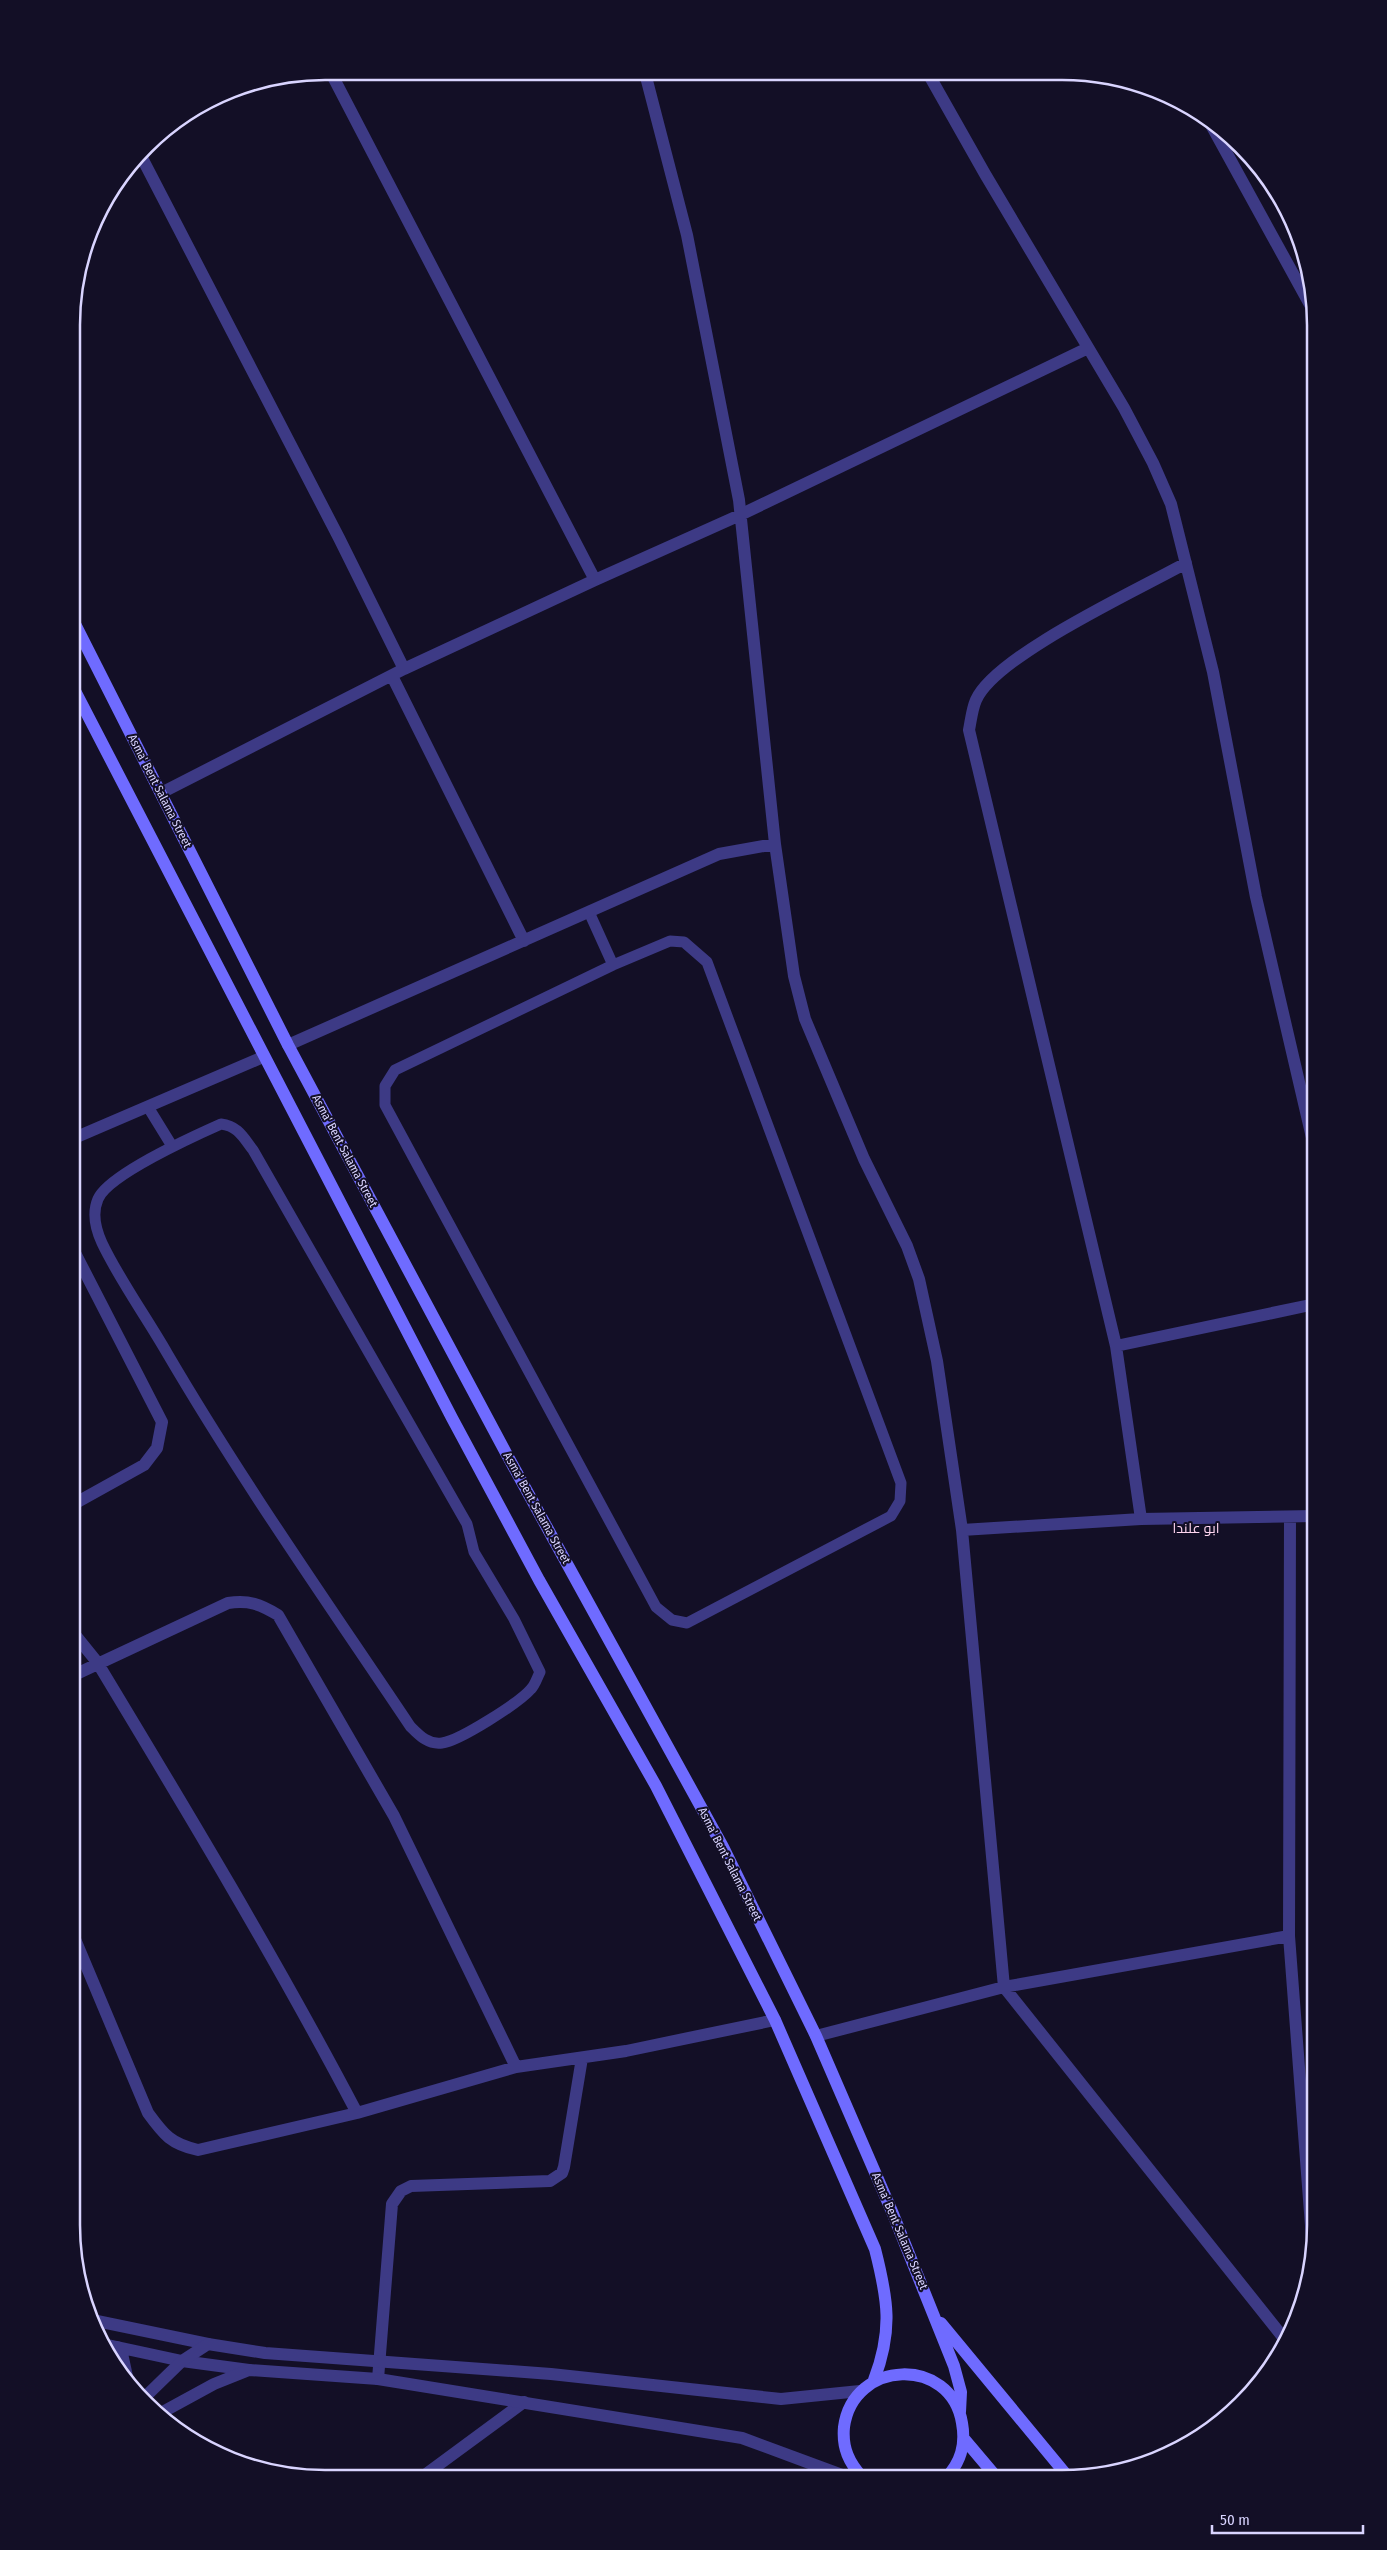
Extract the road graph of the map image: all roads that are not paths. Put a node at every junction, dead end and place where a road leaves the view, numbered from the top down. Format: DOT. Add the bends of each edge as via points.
graph roads {
  1 [pos="335,80"];
  2 [pos="647,80"];
  3 [pos="932,80"];
  4 [pos="1218,137"];
  5 [pos="144,161"];
  6 [pos="1305,296"];
  7 [pos="1088,348"];
  8 [pos="740,515"];
  9 [pos="1186,563"];
  10 [pos="595,580"];
  11 [pos="80,634"];
  12 [pos="404,670"];
  13 [pos="392,676"];
  14 [pos="80,701"];
  15 [pos="161,793"];
  16 [pos="776,844"];
  17 [pos="589,912"];
  18 [pos="524,941"];
  19 [pos="613,965"];
  20 [pos="288,1045"];
  21 [pos="263,1056"];
  22 [pos="148,1107"];
  23 [pos="1307,1116"];
  24 [pos="80,1137"];
  25 [pos="172,1146"];
  26 [pos="80,1263"];
  27 [pos="1307,1306"];
  28 [pos="1116,1346"];
  29 [pos="80,1501"];
  30 [pos="1307,1516"];
  31 [pos="1290,1517"];
  32 [pos="1141,1519"];
  33 [pos="962,1530"];
  34 [pos="80,1641"];
  35 [pos="97,1662"];
  36 [pos="80,1672"];
  37 [pos="1289,1936"];
  38 [pos="80,1951"];
  39 [pos="1004,1987"];
  40 [pos="775,2020"];
  41 [pos="816,2036"];
  42 [pos="582,2058"];
  43 [pos="516,2067"];
  44 [pos="357,2113"];
  45 [pos="1307,2173"];
  46 [pos="934,2315"];
  47 [pos="100,2322"];
  48 [pos="1281,2335"];
  49 [pos="208,2344"];
  50 [pos="112,2346"];
  51 [pos="118,2347"];
  52 [pos="182,2361"];
  53 [pos="378,2361"];
  54 [pos="125,2366"];
  55 [pos="249,2370"];
  56 [pos="378,2380"];
  57 [pos="874,2380"];
  58 [pos="860,2391"];
  59 [pos="148,2394"];
  60 [pos="524,2402"];
  61 [pos="165,2410"];
  62 [pos="960,2412"];
  63 [pos="965,2440"];
  64 [pos="432,2470"];
  65 [pos="828,2470"];
  66 [pos="855,2470"];
  67 [pos="952,2470"];
  68 [pos="990,2470"];
  69 [pos="1061,2470"];
  1 -- 10 [label="street"];
  2 -- 8 [label="street" via="687,234"];
  3 -- 7 [label="street"];
  4 -- 6 [label="street"];
  5 -- 12 [label="street"];
  7 -- 8 [label="street"];
  7 -- 9 [label="street" via="1153,463 1171,504"];
  8 -- 10 [label="street"];
  8 -- 16 [label="street"];
  9 -- 23 [label="street" via="1212,672 1258,906"];
  9 -- 28 [label="street" via="1046,638 989,684 976,700 969,730"];
  10 -- 12 [label="street"];
  11 -- 15 [label="main road, Asma' Bent Salama Street"];
  12 -- 13 [label="street"];
  13 -- 15 [label="street"];
  13 -- 18 [label="street"];
  14 -- 21 [label="main road"];
  15 -- 20 [label="main road, Asma' Bent Salama Street"];
  16 -- 17 [label="street" via="719,854"];
  16 -- 33 [label="street" via="794,976 805,1020 919,1278 937,1361"];
  17 -- 18 [label="street"];
  17 -- 19 [label="lane"];
  18 -- 20 [label="street"];
  19 -- 19 [label="lane" via="670,941 684,942 707,962 901,1482 900,1501 891,1516 688,1623 672,1620 656,1607 385,1105 385,1086 395,1070"];
  20 -- 41 [label="main road, Asma' Bent Salama Street" via="506,1453 723,1846"];
  21 -- 22 [label="street"];
  21 -- 40 [label="main road" via="461,1435 656,1786"];
  22 -- 24 [label="street"];
  22 -- 25 [label="lane"];
  25 -- 25 [label="lane" via="221,1124 238,1130 253,1150 467,1524 474,1552 540,1672 533,1688 521,1699 479,1726 443,1743 421,1738 410,1726 309,1578 189,1390 102,1243 94,1216 97,1200 105,1188"];
  26 -- 29 [label="street" via="162,1422 157,1448 144,1465"];
  27 -- 28 [label="street"];
  28 -- 32 [label="street"];
  30 -- 31 [label="street"];
  31 -- 32 [label="street"];
  31 -- 37 [label="street"];
  32 -- 33 [label="street"];
  33 -- 39 [label="street"];
  34 -- 35 [label="street"];
  35 -- 36 [label="street"];
  35 -- 43 [label="street" via="228,1603 245,1601 261,1604 278,1615 394,1816"];
  35 -- 44 [label="street" via="300,2005"];
  37 -- 39 [label="street"];
  37 -- 45 [label="street"];
  38 -- 44 [label="street" via="148,2113 168,2139 198,2150"];
  39 -- 41 [label="street"];
  39 -- 48 [label="street"];
  40 -- 42 [label="street"];
  40 -- 57 [label="main road" via="875,2249 884,2283 888,2320 884,2353"];
  41 -- 46 [label="main road, Asma' Bent Salama Street"];
  42 -- 43 [label="street"];
  42 -- 53 [label="street" via="564,2167 557,2178 550,2181 410,2186 395,2196"];
  43 -- 44 [label="street"];
  46 -- 62 [label="main road, Asma' Bent Salama Street" via="961,2392"];
  46 -- 69 [label="main road"];
  47 -- 49 [label="street"];
  49 -- 52 [label="street"];
  49 -- 53 [label="street" via="265,2353"];
  50 -- 51 [label="street"];
  51 -- 52 [label="street"];
  51 -- 54 [label="street"];
  52 -- 55 [label="street"];
  52 -- 59 [label="street"];
  53 -- 56 [label="street"];
  53 -- 58 [label="street" via="551,2374 781,2399"];
  55 -- 56 [label="street"];
  55 -- 61 [label="street" via="188,2396"];
  56 -- 60 [label="street"];
  57 -- 58 [label="main road"];
  57 -- 62 [label="main road" via="892,2374 911,2374 929,2379 944,2389"];
  58 -- 66 [label="main road" via="846,2414 842,2440"];
  60 -- 64 [label="street"];
  60 -- 65 [label="street" via="742,2438"];
  62 -- 63 [label="main road, Asma' Bent Salama Street"];
  63 -- 67 [label="main road" via="960,2460"];
  63 -- 68 [label="main road"];
}
